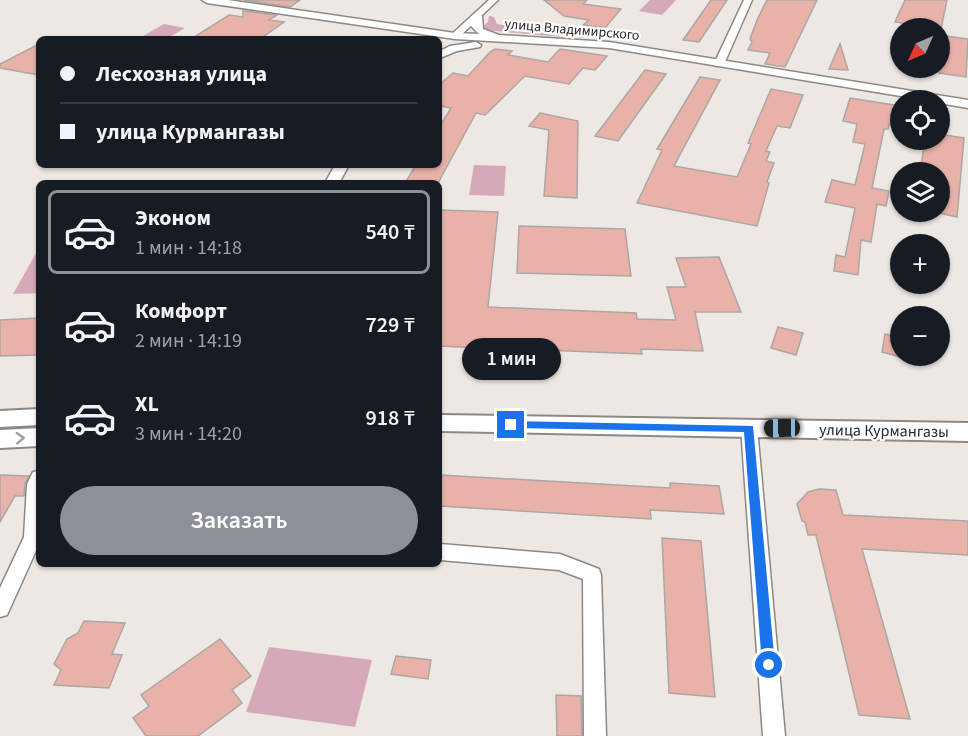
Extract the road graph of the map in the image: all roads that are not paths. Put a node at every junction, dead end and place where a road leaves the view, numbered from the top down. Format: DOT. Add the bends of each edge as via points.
graph roads {
  1 [pos="207,0"];
  2 [pos="494,0"];
  3 [pos="748,0"];
  4 [pos="477,16"];
  5 [pos="405,27"];
  6 [pos="423,36"];
  7 [pos="455,36"];
  8 [pos="559,42"];
  9 [pos="442,46"];
  10 [pos="442,55"];
  11 [pos="719,64"];
  12 [pos="968,104"];
  13 [pos="36,417"];
  14 [pos="0,419"];
  15 [pos="442,423"];
  16 [pos="749,428"];
  17 [pos="968,432"];
  18 [pos="36,437"];
  19 [pos="0,439"];
  20 [pos="36,484"];
  21 [pos="36,538"];
  22 [pos="442,552"];
  23 [pos="0,609"];
  24 [pos="595,736"];
  25 [pos="774,736"];
  1 -- 5 [label="street, улица Владимирского"];
  2 -- 4 [label="street"];
  3 -- 11 [label="street"];
  4 -- 5 [label="street" via="455,27"];
  4 -- 7 [label="street"];
  4 -- 8 [label="street" via="479,31 491,35"];
  5 -- 6 [label="street"];
  5 -- 7 [label="street, улица Владимирского"];
  7 -- 8 [label="street, улица Владимирского"];
  7 -- 9 [label="street"];
  8 -- 10 [label="street" via="466,45"];
  8 -- 11 [label="street, улица Владимирского" via="609,45"];
  11 -- 12 [label="street, улица Владимирского"];
  13 -- 14 [label="main road"];
  15 -- 16 [label="main road, улица Курмангазы"];
  16 -- 17 [label="main road, улица Курмангазы"];
  16 -- 25 [label="street"];
  19 -- 18 [label="main road, one-way"];
  20 -- 21 [label="street"];
  21 -- 23 [label="street"];
  22 -- 24 [label="street" via="560,562 592,575"];
}
